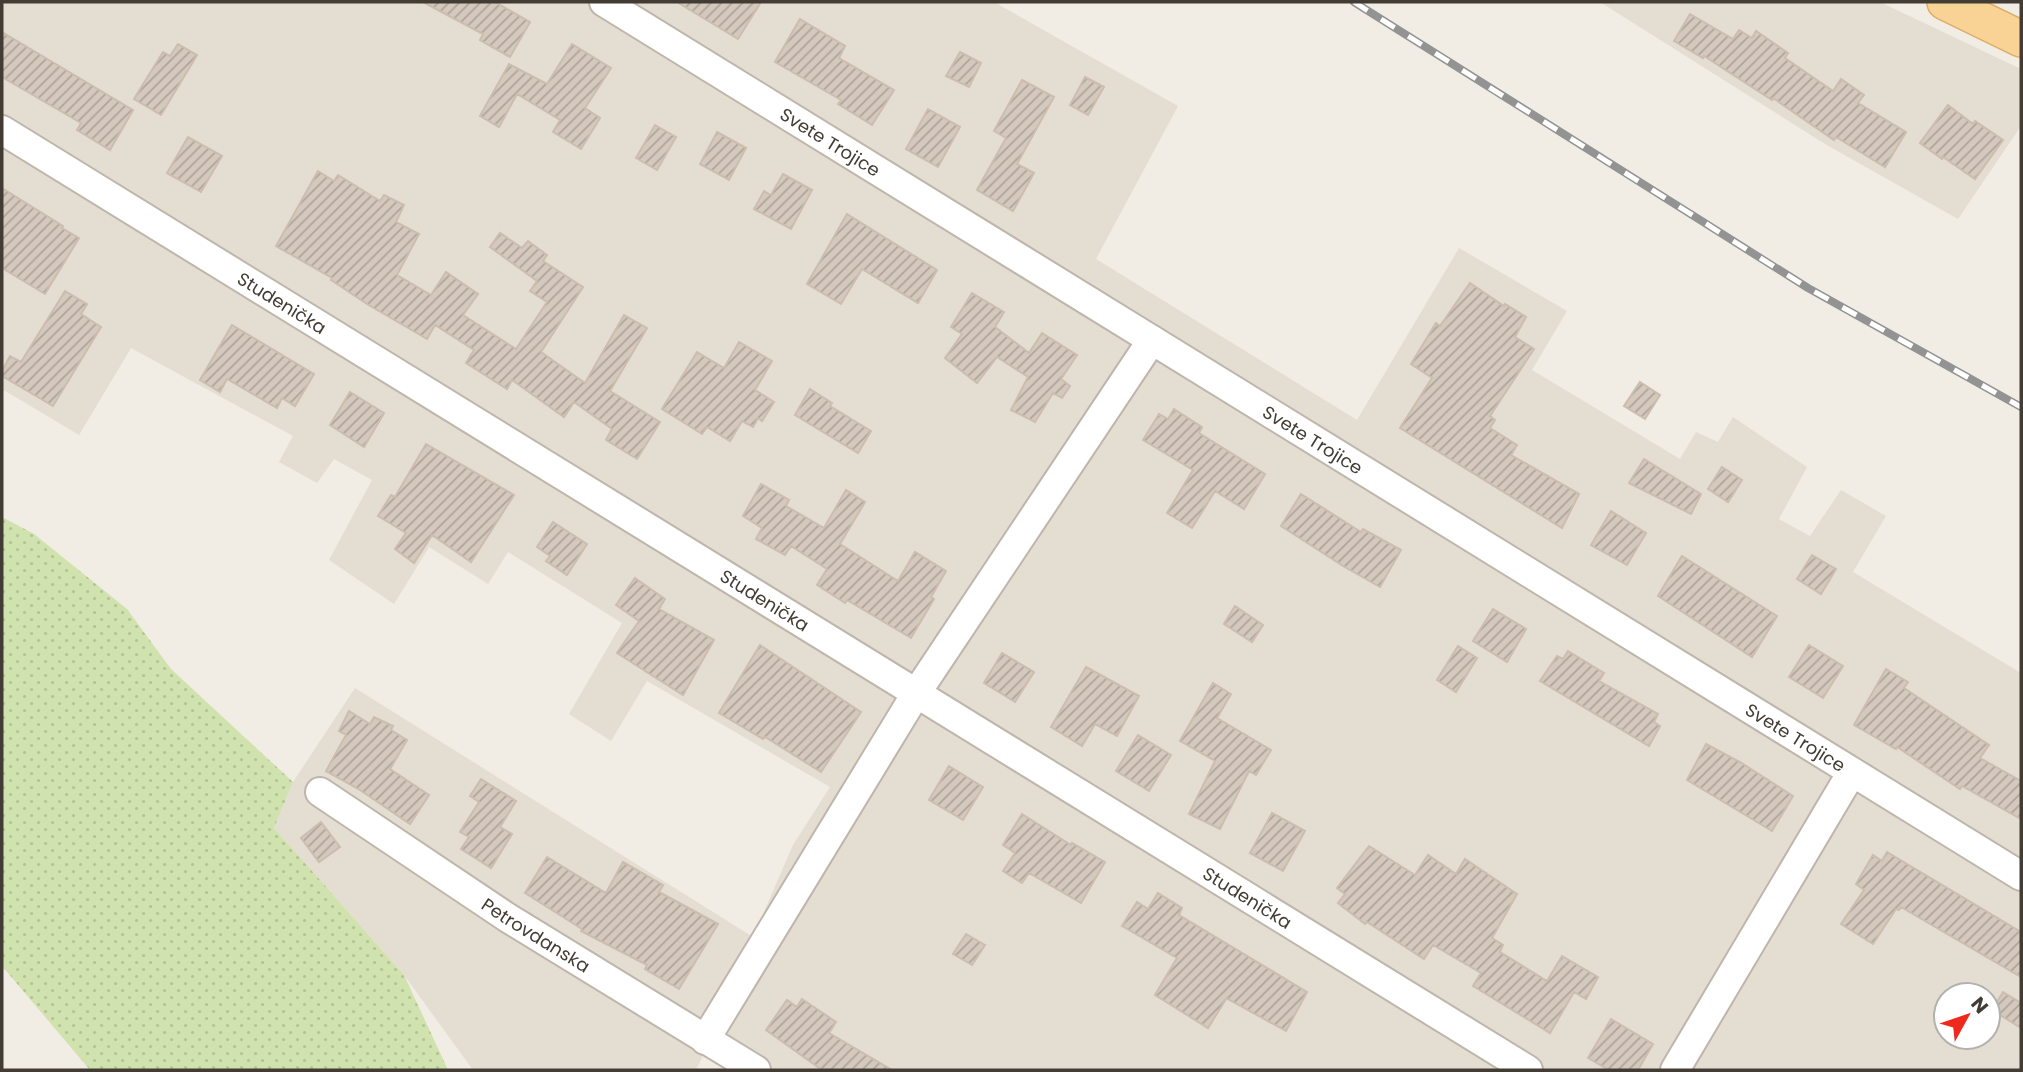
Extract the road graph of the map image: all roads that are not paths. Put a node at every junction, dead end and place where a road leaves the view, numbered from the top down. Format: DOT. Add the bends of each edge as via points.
graph roads {
  1 [pos="604,2"];
  2 [pos="1945,2"];
  3 [pos="2021,39"];
  4 [pos="2,130"];
  5 [pos="1152,340"];
  6 [pos="917,692"];
  7 [pos="1852,772"];
  8 [pos="320,792"];
  9 [pos="2021,876"];
  10 [pos="705,1040"];
  11 [pos="756,1070"];
  12 [pos="1528,1070"];
  13 [pos="1675,1070"];
  1 -- 5 [label="street, Svete Trojice"];
  2 -- 3 [label="main road"];
  4 -- 6 [label="street, Studenička"];
  5 -- 6 [label="street"];
  5 -- 7 [label="street, Svete Trojice"];
  6 -- 10 [label="street"];
  6 -- 12 [label="street, Studenička"];
  7 -- 9 [label="street, Svete Trojice"];
  7 -- 13 [label="street"];
  8 -- 10 [label="street, Petrovdanska" via="508,918"];
  10 -- 11 [label="street, Petrovdanska"];
}
